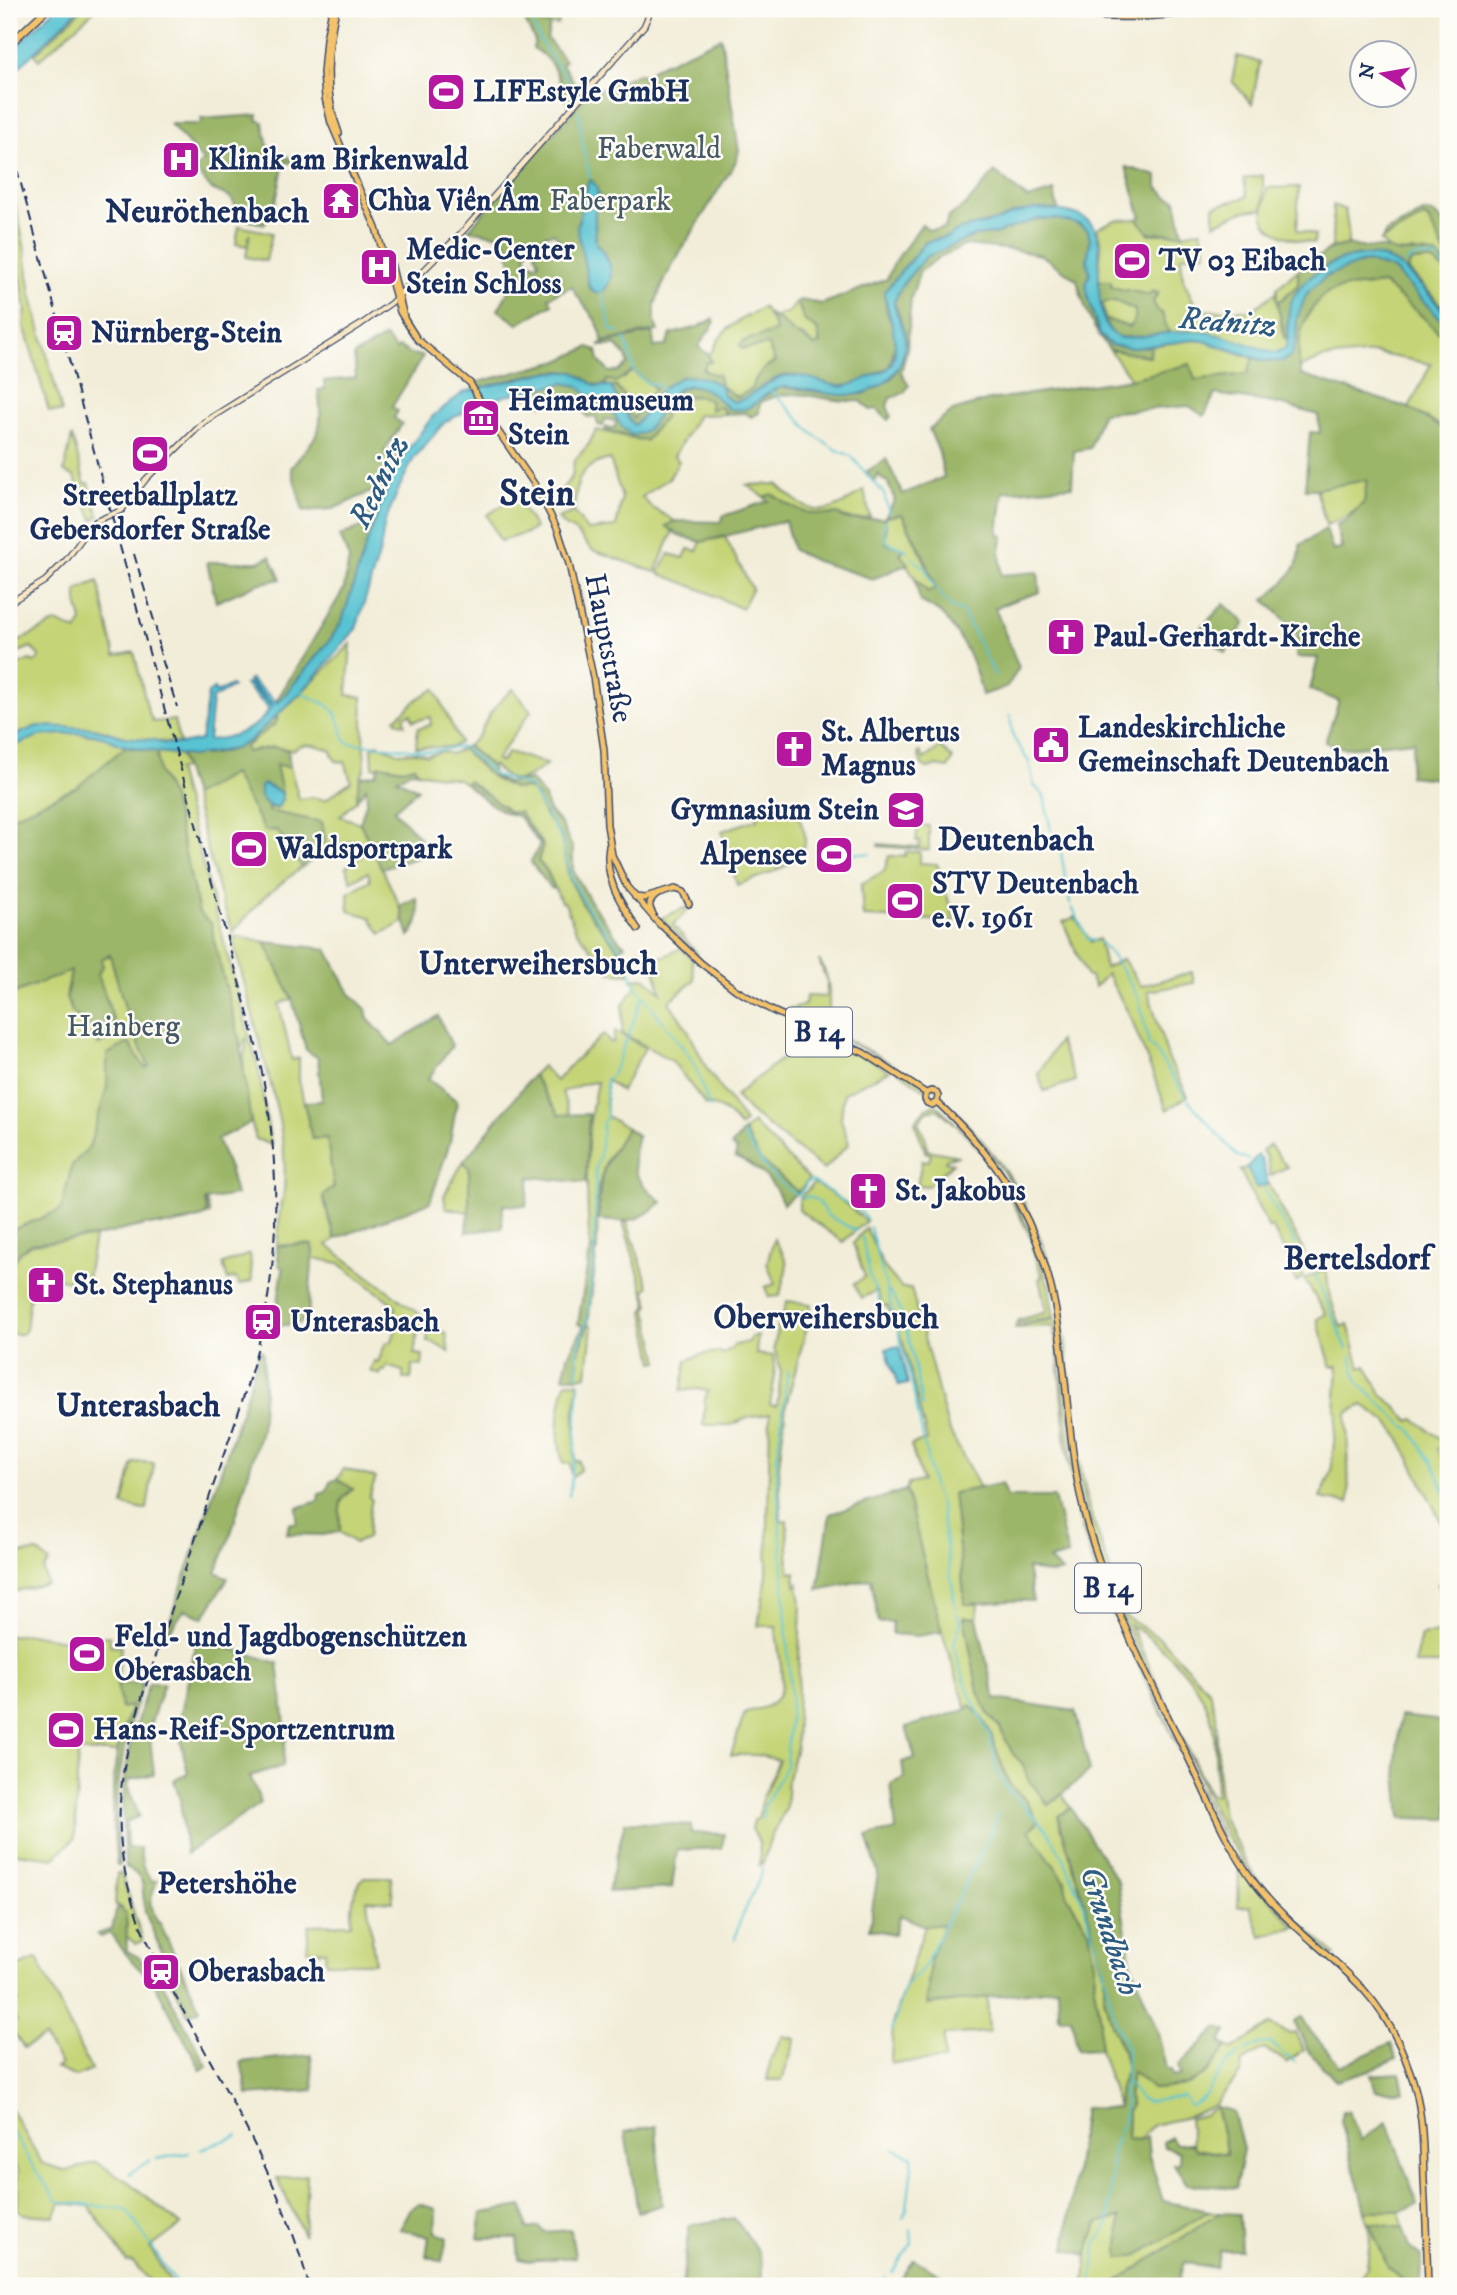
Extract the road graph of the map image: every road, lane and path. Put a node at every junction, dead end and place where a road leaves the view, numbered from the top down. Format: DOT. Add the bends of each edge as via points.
graph roads {
  1 [pos="41,9"];
  2 [pos="47,9"];
  3 [pos="334,9"];
  4 [pos="664,9"];
  5 [pos="1049,9"];
  6 [pos="1214,9"];
  7 [pos="9,43"];
  8 [pos="398,297"];
  9 [pos="9,603"];
  10 [pos="609,843"];
  11 [pos="622,879"];
  12 [pos="613,888"];
  13 [pos="657,894"];
  14 [pos="633,896"];
  15 [pos="689,904"];
  16 [pos="650,912"];
  17 [pos="638,929"];
  18 [pos="926,1093"];
  19 [pos="937,1102"];
  20 [pos="1429,2286"];
  1 -- 7 [label="highway"];
  2 -- 7 [label="highway"];
  3 -- 8 [label="main road, B 14" via="328,63 330,104 378,225"];
  4 -- 8 [label="main road" via="650,12 644,26 475,218"];
  5 -- 6 [label="main road" via="1116,19"];
  8 -- 9 [label="main road" via="204,422 146,479 122,510 94,522 45,581"];
  8 -- 10 [label="main road, Hauptstraße / B 14" via="417,339 455,368 473,389 544,500 565,549 604,750"];
  10 -- 11 [label="main road, Hauptstraße / B 14"];
  10 -- 12 [label="main road"];
  11 -- 12 [label="main road" via="614,879"];
  11 -- 14 [label="main road, Hauptstraße / B 14"];
  12 -- 17 [label="main road"];
  13 -- 14 [label="main road"];
  13 -- 15 [label="main road" via="679,889"];
  13 -- 16 [label="main road"];
  14 -- 16 [label="main road, Hauptstraße / B 14"];
  16 -- 18 [label="main road, Hauptstraße / B 14" via="736,990 864,1053"];
  18 -- 19 [label="main road" via="936,1092"];
  18 -- 19 [label="main road" via="927,1103"];
  19 -- 20 [label="main road, B 14" via="1008,1182 1038,1242 1056,1311 1079,1492 1105,1581 1125,1628 1240,1860 1285,1917 1364,1990 1391,2029 1410,2071 1422,2122"];
}
